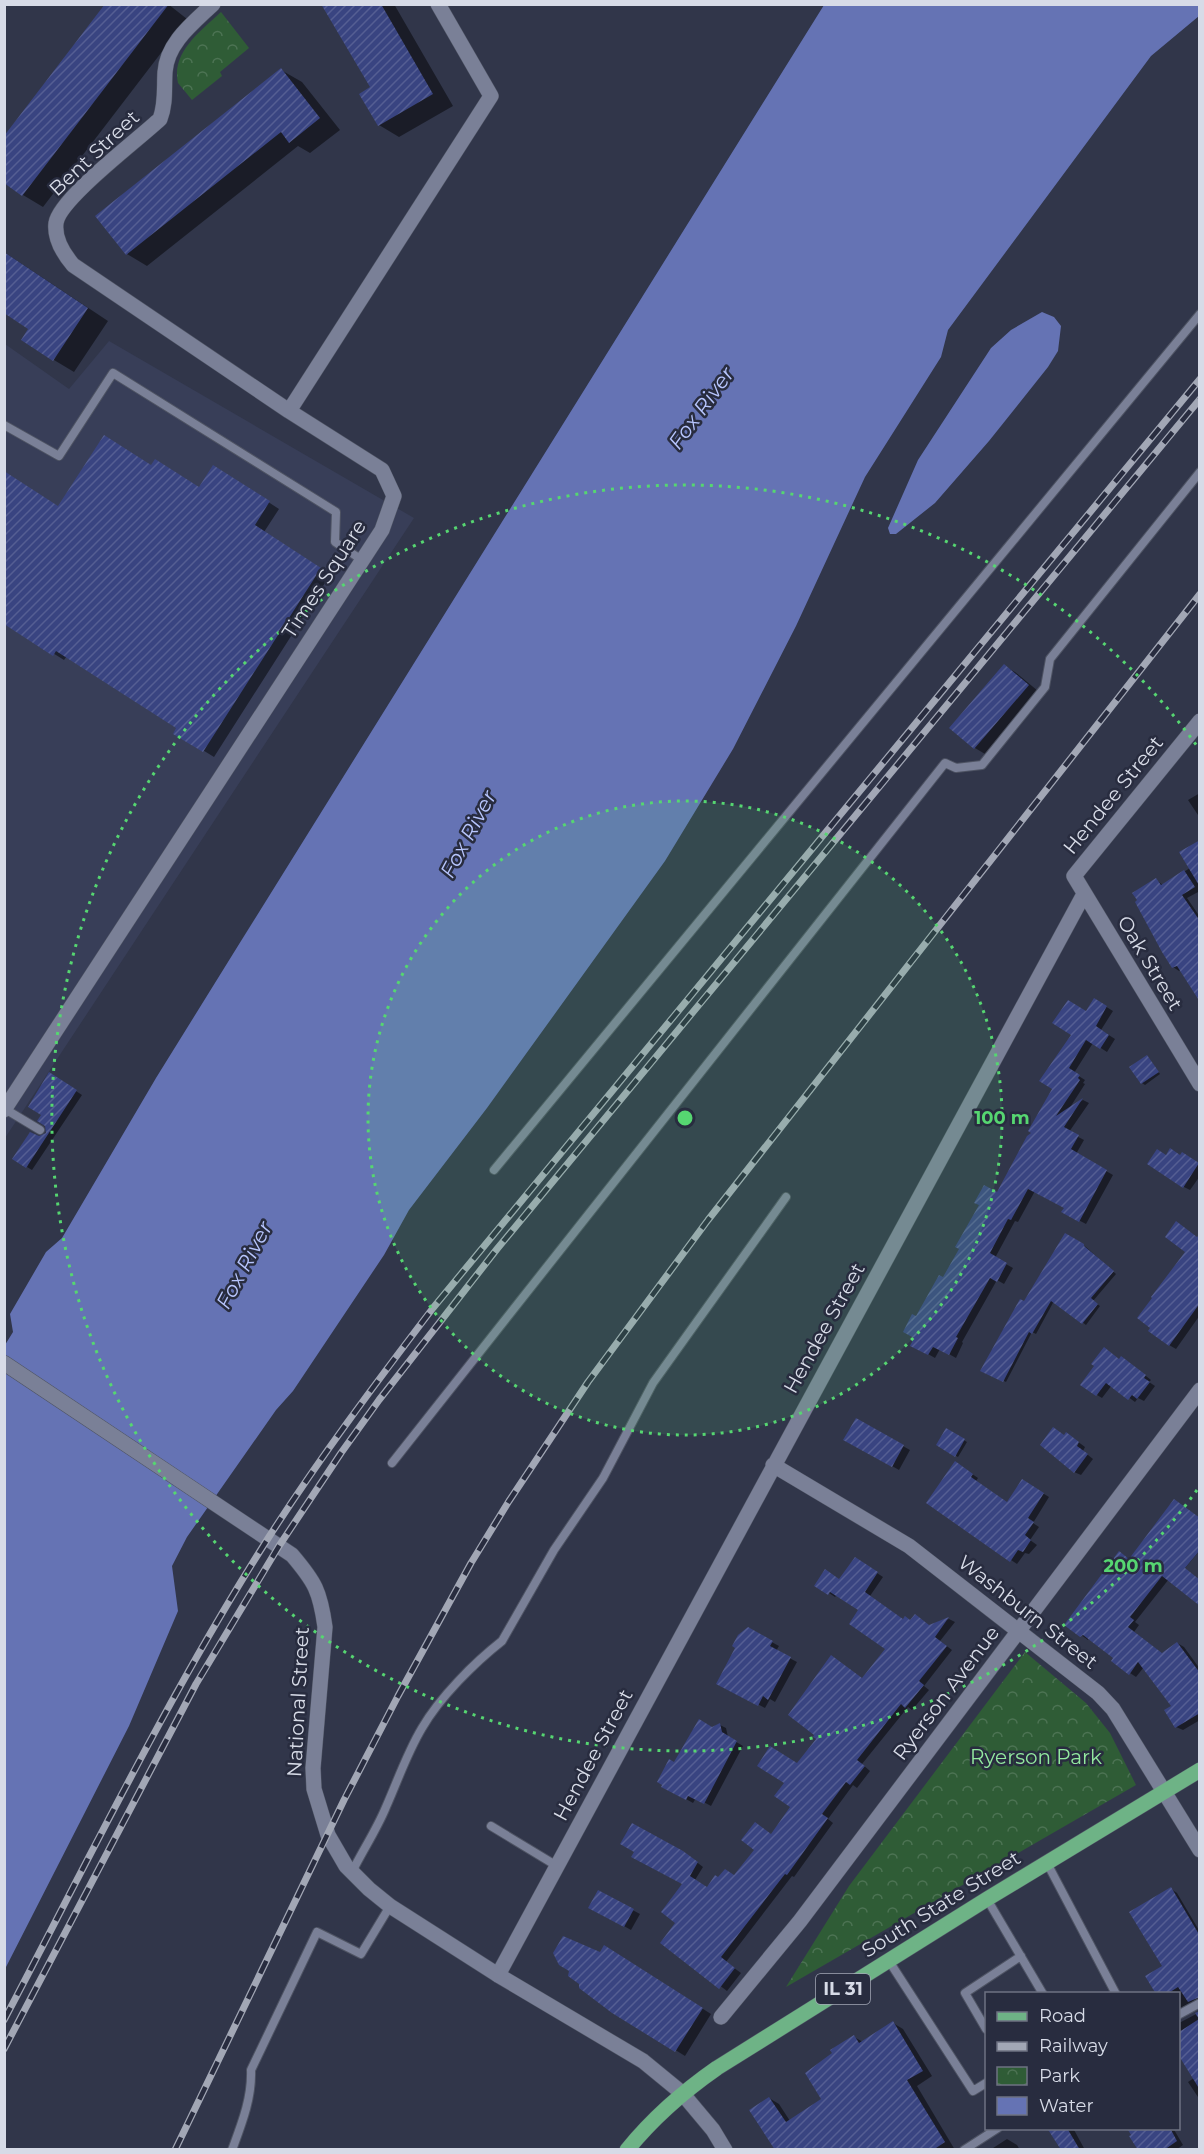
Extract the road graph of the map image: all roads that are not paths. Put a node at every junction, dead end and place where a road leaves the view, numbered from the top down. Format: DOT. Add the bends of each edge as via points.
graph roads {
  1 [pos="213,4"];
  2 [pos="438,4"];
  3 [pos="1200,314"];
  4 [pos="289,411"];
  5 [pos="4,425"];
  6 [pos="1200,472"];
  7 [pos="362,560"];
  8 [pos="1200,722"];
  9 [pos="1084,894"];
  10 [pos="1200,1084"];
  11 [pos="5,1109"];
  12 [pos="40,1130"];
  13 [pos="494,1170"];
  14 [pos="786,1197"];
  15 [pos="4,1363"];
  16 [pos="1200,1390"];
  17 [pos="392,1463"];
  18 [pos="773,1465"];
  19 [pos="1019,1630"];
  20 [pos="1200,1770"];
  21 [pos="1162,1792"];
  22 [pos="491,1826"];
  23 [pos="1200,1850"];
  24 [pos="1047,1863"];
  25 [pos="556,1866"];
  26 [pos="352,1872"];
  27 [pos="987,1899"];
  28 [pos="390,1906"];
  29 [pos="1021,1956"];
  30 [pos="889,1961"];
  31 [pos="498,1975"];
  32 [pos="1042,1992"];
  33 [pos="1115,1992"];
  34 [pos="1200,2002"];
  35 [pos="1180,2014"];
  36 [pos="721,2017"];
  37 [pos="985,2026"];
  38 [pos="985,2084"];
  39 [pos="682,2093"];
  40 [pos="995,2130"];
  41 [pos="232,2150"];
  42 [pos="627,2150"];
  43 [pos="725,2150"];
  44 [pos="964,2150"];
  1 -- 4 [label="street, Bent Street" via="186,29 167,56 160,119 68,200 56,223 57,238 73,265"];
  2 -- 4 [label="street" via="491,96"];
  3 -- 13 [label="lane"];
  4 -- 7 [label="street, Times Square" via="382,470 394,496 382,530"];
  5 -- 7 [label="lane" via="58,456 113,373 336,512 335,542"];
  6 -- 17 [label="lane" via="1050,659 1045,687 981,765 956,768 945,763"];
  7 -- 11 [label="street, Times Square"];
  8 -- 9 [label="street, Hendee Street" via="1074,876"];
  9 -- 10 [label="street, Oak Street"];
  9 -- 18 [label="street, Hendee Street"];
  11 -- 12 [label="lane"];
  14 -- 26 [label="lane" via="653,1383 603,1478 554,1550 502,1641 444,1697 423,1727"];
  15 -- 26 [label="street, National Street" via="292,1555 313,1580 326,1627 314,1789 328,1835"];
  16 -- 19 [label="street, Ryerson Avenue"];
  18 -- 19 [label="street, Washburn Street" via="909,1545"];
  18 -- 25 [label="street, Hendee Street"];
  19 -- 21 [label="street, Washburn Street" via="1113,1709"];
  19 -- 36 [label="street, Ryerson Avenue" via="800,1921"];
  20 -- 21 [label="main road, South State Street / IL 31"];
  21 -- 23 [label="street, Washburn Street"];
  21 -- 24 [label="main road, South State Street / IL 31"];
  22 -- 25 [label="lane"];
  24 -- 27 [label="main road, South State Street / IL 31"];
  24 -- 33 [label="lane"];
  25 -- 31 [label="street, Hendee Street"];
  26 -- 28 [label="street, National Street"];
  27 -- 29 [label="lane"];
  27 -- 30 [label="main road, South State Street / IL 31"];
  28 -- 31 [label="street, National Street"];
  28 -- 41 [label="lane" via="361,1954 317,1932 251,2070 246,2113"];
  29 -- 32 [label="lane"];
  29 -- 37 [label="lane" via="965,1993"];
  30 -- 38 [label="lane" via="973,2091"];
  30 -- 39 [label="main road, South State Street / IL 31"];
  31 -- 39 [label="street, National Street" via="643,2061"];
  34 -- 35 [label="lane"];
  39 -- 42 [label="main road, South State Street / IL 31"];
  39 -- 43 [label="street, National Street"];
  40 -- 44 [label="lane"];
}
